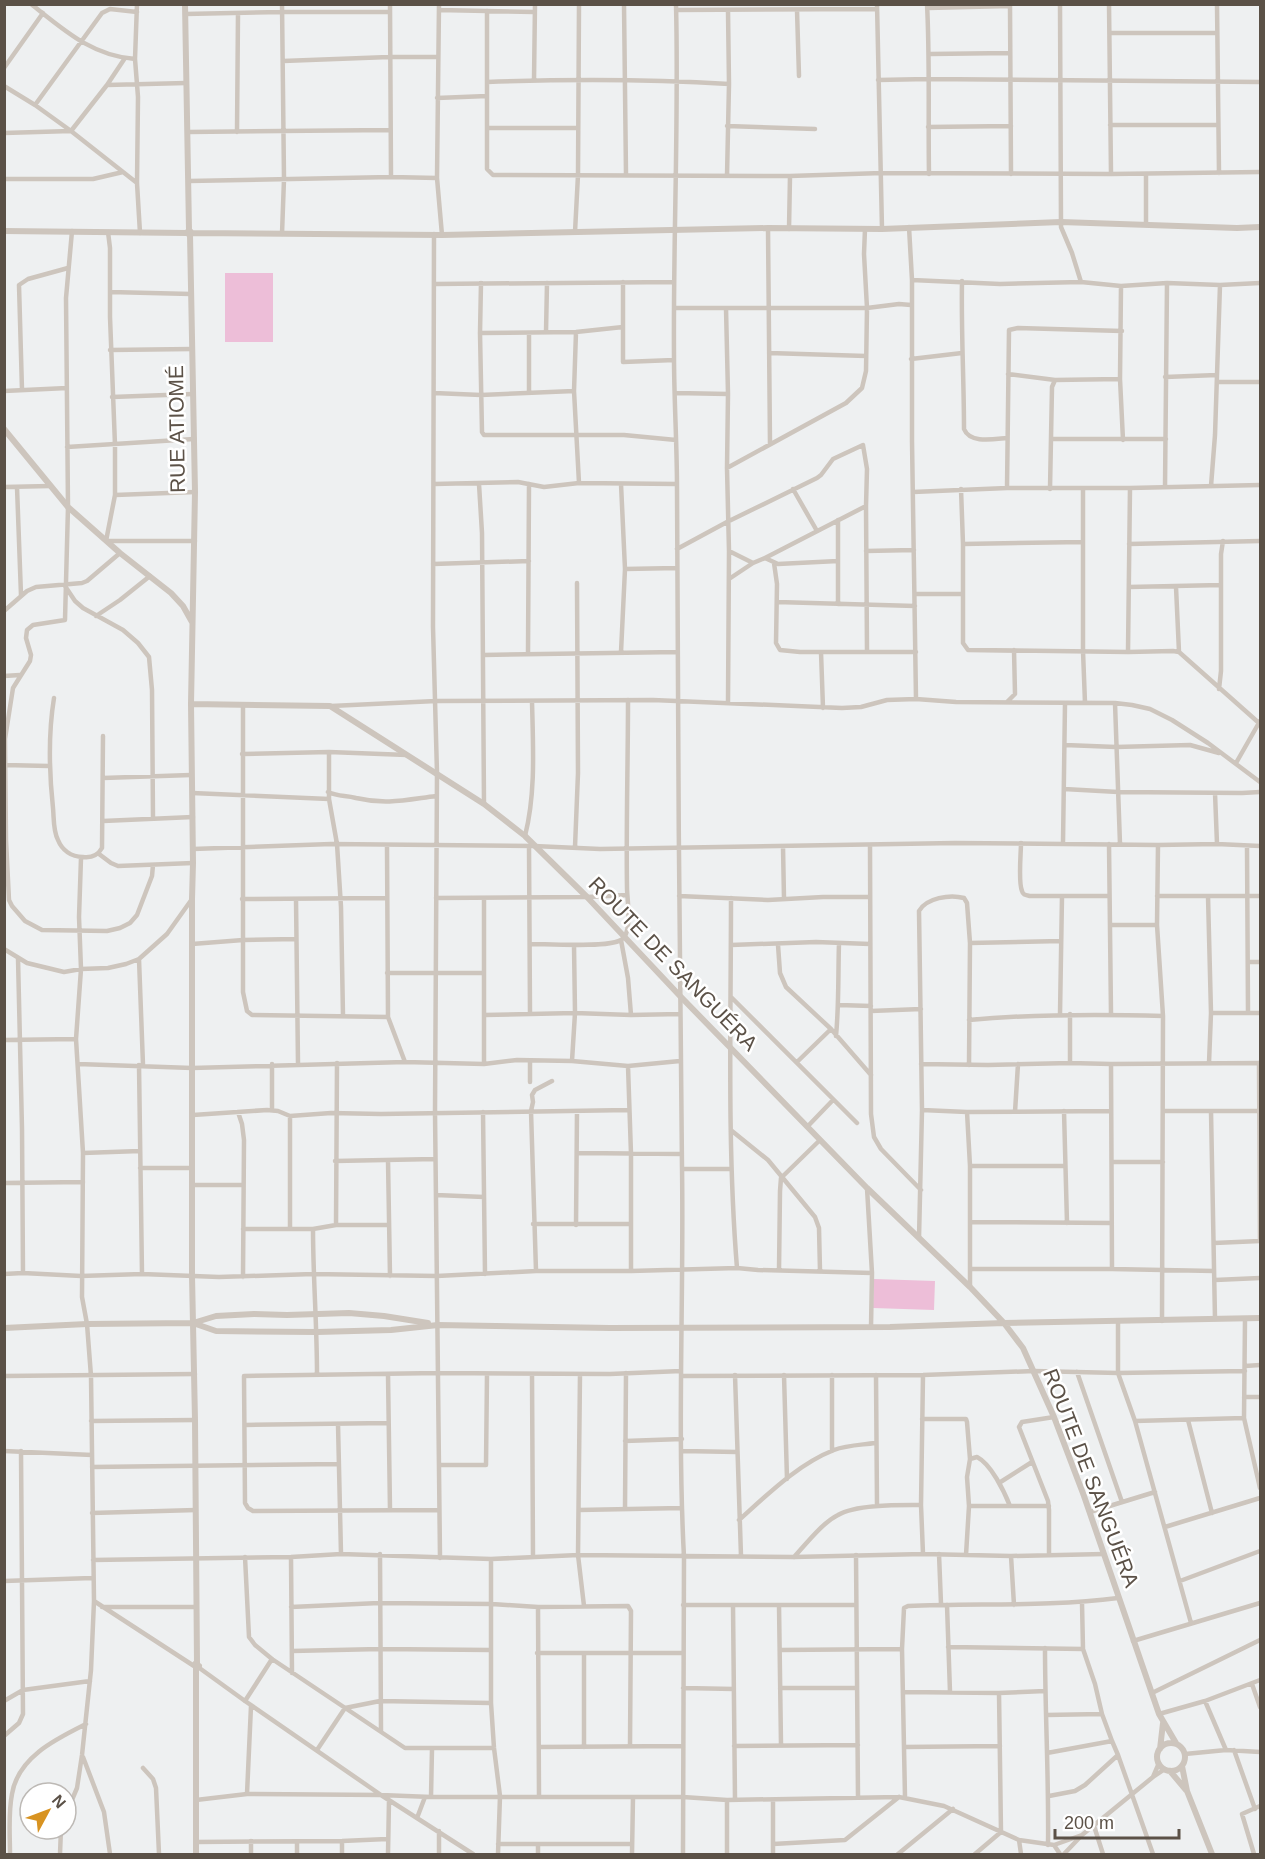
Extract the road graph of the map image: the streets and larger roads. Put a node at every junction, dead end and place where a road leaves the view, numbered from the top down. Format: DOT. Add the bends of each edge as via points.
graph roads {
  1 [pos="31,4"];
  2 [pos="137,4"];
  3 [pos="185,4"];
  4 [pos="282,4"];
  5 [pos="390,4"];
  6 [pos="535,4"];
  7 [pos="579,4"];
  8 [pos="624,4"];
  9 [pos="1060,4"];
  10 [pos="1109,4"];
  11 [pos="1217,4"];
  12 [pos="1010,5"];
  13 [pos="927,6"];
  14 [pos="969,6"];
  15 [pos="440,7"];
  16 [pos="676,7"];
  17 [pos="774,7"];
  18 [pos="877,7"];
  19 [pos="797,10"];
  20 [pos="487,11"];
  21 [pos="728,11"];
  22 [pos="136,12"];
  23 [pos="282,12"];
  24 [pos="390,12"];
  25 [pos="534,12"];
  26 [pos="43,13"];
  27 [pos="185,14"];
  28 [pos="238,14"];
  29 [pos="1110,33"];
  30 [pos="1216,33"];
  31 [pos="80,42"];
  32 [pos="1011,53"];
  33 [pos="930,54"];
  34 [pos="389,57"];
  35 [pos="438,57"];
  36 [pos="125,58"];
  37 [pos="135,59"];
  38 [pos="283,61"];
  39 [pos="4,68"];
  40 [pos="799,76"];
  41 [pos="928,79"];
  42 [pos="534,80"];
  43 [pos="577,80"];
  44 [pos="624,80"];
  45 [pos="878,80"];
  46 [pos="1011,80"];
  47 [pos="1060,80"];
  48 [pos="1110,80"];
  49 [pos="1218,80"];
  50 [pos="678,81"];
  51 [pos="487,82"];
  52 [pos="1260,82"];
  53 [pos="186,83"];
  54 [pos="137,84"];
  55 [pos="729,84"];
  56 [pos="107,85"];
  57 [pos="4,86"];
  58 [pos="487,96"];
  59 [pos="437,98"];
  60 [pos="34,105"];
  61 [pos="1110,125"];
  62 [pos="1218,125"];
  63 [pos="727,126"];
  64 [pos="1011,126"];
  65 [pos="928,127"];
  66 [pos="488,128"];
  67 [pos="578,128"];
  68 [pos="815,129"];
  69 [pos="71,130"];
  70 [pos="390,130"];
  71 [pos="188,132"];
  72 [pos="237,132"];
  73 [pos="283,132"];
  74 [pos="4,133"];
  75 [pos="123,172"];
  76 [pos="1260,172"];
  77 [pos="882,173"];
  78 [pos="1061,173"];
  79 [pos="1219,173"];
  80 [pos="929,174"];
  81 [pos="1011,174"];
  82 [pos="1111,174"];
  83 [pos="1146,174"];
  84 [pos="578,175"];
  85 [pos="626,175"];
  86 [pos="675,176"];
  87 [pos="727,176"];
  88 [pos="790,176"];
  89 [pos="391,177"];
  90 [pos="437,178"];
  91 [pos="4,179"];
  92 [pos="284,179"];
  93 [pos="189,181"];
  94 [pos="137,183"];
  95 [pos="1061,222"];
  96 [pos="1146,224"];
  97 [pos="909,226"];
  98 [pos="1260,227"];
  99 [pos="768,228"];
  100 [pos="789,229"];
  101 [pos="865,229"];
  102 [pos="882,229"];
  103 [pos="674,230"];
  104 [pos="4,231"];
  105 [pos="72,231"];
  106 [pos="108,232"];
  107 [pos="575,232"];
  108 [pos="140,233"];
  109 [pos="190,233"];
  110 [pos="282,234"];
  111 [pos="434,234"];
  112 [pos="442,234"];
  113 [pos="68,268"];
  114 [pos="912,280"];
  115 [pos="962,281"];
  116 [pos="622,282"];
  117 [pos="674,282"];
  118 [pos="1081,282"];
  119 [pos="481,283"];
  120 [pos="547,283"];
  121 [pos="1167,283"];
  122 [pos="1260,283"];
  123 [pos="435,284"];
  124 [pos="1220,285"];
  125 [pos="1121,286"];
  126 [pos="110,292"];
  127 [pos="191,294"];
  128 [pos="911,305"];
  129 [pos="674,308"];
  130 [pos="726,308"];
  131 [pos="769,308"];
  132 [pos="867,308"];
  133 [pos="623,327"];
  134 [pos="1122,331"];
  135 [pos="546,332"];
  136 [pos="576,332"];
  137 [pos="480,333"];
  138 [pos="529,333"];
  139 [pos="192,349"];
  140 [pos="110,350"];
  141 [pos="769,353"];
  142 [pos="963,353"];
  143 [pos="866,356"];
  144 [pos="911,359"];
  145 [pos="674,360"];
  146 [pos="1008,374"];
  147 [pos="1217,375"];
  148 [pos="1165,377"];
  149 [pos="1120,379"];
  150 [pos="1055,380"];
  151 [pos="1217,382"];
  152 [pos="1260,382"];
  153 [pos="67,388"];
  154 [pos="22,390"];
  155 [pos="4,391"];
  156 [pos="574,391"];
  157 [pos="434,393"];
  158 [pos="529,393"];
  159 [pos="676,393"];
  160 [pos="728,393"];
  161 [pos="193,394"];
  162 [pos="481,394"];
  163 [pos="112,397"];
  164 [pos="4,429"];
  165 [pos="575,435"];
  166 [pos="7,437"];
  167 [pos="1007,438"];
  168 [pos="1052,439"];
  169 [pos="1166,439"];
  170 [pos="194,440"];
  171 [pos="676,440"];
  172 [pos="1123,440"];
  173 [pos="770,444"];
  174 [pos="115,445"];
  175 [pos="67,447"];
  176 [pos="727,468"];
  177 [pos="579,483"];
  178 [pos="434,484"];
  179 [pos="479,484"];
  180 [pos="529,484"];
  181 [pos="621,484"];
  182 [pos="677,484"];
  183 [pos="1260,485"];
  184 [pos="50,486"];
  185 [pos="1211,486"];
  186 [pos="4,487"];
  187 [pos="17,487"];
  188 [pos="1165,487"];
  189 [pos="1007,488"];
  190 [pos="1083,488"];
  191 [pos="793,489"];
  192 [pos="961,489"];
  193 [pos="1050,489"];
  194 [pos="1130,489"];
  195 [pos="195,492"];
  196 [pos="913,492"];
  197 [pos="115,495"];
  198 [pos="866,506"];
  199 [pos="68,507"];
  200 [pos="838,520"];
  201 [pos="727,522"];
  202 [pos="817,531"];
  203 [pos="106,541"];
  204 [pos="195,541"];
  205 [pos="1223,541"];
  206 [pos="1260,541"];
  207 [pos="1083,542"];
  208 [pos="1129,543"];
  209 [pos="963,544"];
  210 [pos="677,549"];
  211 [pos="914,550"];
  212 [pos="729,551"];
  213 [pos="866,551"];
  214 [pos="120,553"];
  215 [pos="765,558"];
  216 [pos="529,561"];
  217 [pos="838,561"];
  218 [pos="753,563"];
  219 [pos="774,563"];
  220 [pos="433,564"];
  221 [pos="482,564"];
  222 [pos="625,568"];
  223 [pos="677,568"];
  224 [pos="150,576"];
  225 [pos="729,579"];
  226 [pos="577,583"];
  227 [pos="65,585"];
  228 [pos="1221,585"];
  229 [pos="1129,587"];
  230 [pos="1176,587"];
  231 [pos="915,594"];
  232 [pos="962,594"];
  233 [pos="21,595"];
  234 [pos="777,602"];
  235 [pos="838,604"];
  236 [pos="867,605"];
  237 [pos="915,606"];
  238 [pos="4,611"];
  239 [pos="96,616"];
  240 [pos="192,622"];
  241 [pos="1014,650"];
  242 [pos="1083,651"];
  243 [pos="621,652"];
  244 [pos="677,652"];
  245 [pos="821,652"];
  246 [pos="867,652"];
  247 [pos="916,652"];
  248 [pos="1128,652"];
  249 [pos="1179,652"];
  250 [pos="528,653"];
  251 [pos="577,653"];
  252 [pos="483,655"];
  253 [pos="4,675"];
  254 [pos="20,675"];
  255 [pos="1219,689"];
  256 [pos="1015,694"];
  257 [pos="54,698"];
  258 [pos="916,699"];
  259 [pos="628,700"];
  260 [pos="678,700"];
  261 [pos="436,701"];
  262 [pos="532,701"];
  263 [pos="577,701"];
  264 [pos="484,702"];
  265 [pos="728,702"];
  266 [pos="1006,702"];
  267 [pos="1027,702"];
  268 [pos="1065,703"];
  269 [pos="1085,703"];
  270 [pos="1116,703"];
  271 [pos="191,704"];
  272 [pos="243,705"];
  273 [pos="330,706"];
  274 [pos="823,708"];
  275 [pos="1260,722"];
  276 [pos="103,736"];
  277 [pos="1200,738"];
  278 [pos="1065,745"];
  279 [pos="1195,746"];
  280 [pos="1116,747"];
  281 [pos="328,752"];
  282 [pos="1222,753"];
  283 [pos="242,754"];
  284 [pos="407,755"];
  285 [pos="1236,764"];
  286 [pos="5,765"];
  287 [pos="49,766"];
  288 [pos="437,773"];
  289 [pos="191,775"];
  290 [pos="153,776"];
  291 [pos="103,778"];
  292 [pos="1260,782"];
  293 [pos="1064,789"];
  294 [pos="328,792"];
  295 [pos="1118,792"];
  296 [pos="1260,792"];
  297 [pos="1215,793"];
  298 [pos="192,794"];
  299 [pos="242,795"];
  300 [pos="436,796"];
  301 [pos="329,799"];
  302 [pos="484,804"];
  303 [pos="193,817"];
  304 [pos="153,818"];
  305 [pos="103,821"];
  306 [pos="525,837"];
  307 [pos="1021,843"];
  308 [pos="1063,843"];
  309 [pos="337,844"];
  310 [pos="1109,844"];
  311 [pos="1120,844"];
  312 [pos="1217,844"];
  313 [pos="436,845"];
  314 [pos="870,845"];
  315 [pos="1158,845"];
  316 [pos="387,846"];
  317 [pos="532,846"];
  318 [pos="783,846"];
  319 [pos="1247,846"];
  320 [pos="1260,846"];
  321 [pos="575,847"];
  322 [pos="242,848"];
  323 [pos="626,848"];
  324 [pos="679,848"];
  325 [pos="193,849"];
  326 [pos="99,854"];
  327 [pos="81,858"];
  328 [pos="193,863"];
  329 [pos="153,865"];
  330 [pos="627,895"];
  331 [pos="680,896"];
  332 [pos="1062,896"];
  333 [pos="1109,896"];
  334 [pos="1157,896"];
  335 [pos="1208,896"];
  336 [pos="1247,896"];
  337 [pos="1260,896"];
  338 [pos="530,897"];
  339 [pos="587,897"];
  340 [pos="870,897"];
  341 [pos="386,898"];
  342 [pos="436,898"];
  343 [pos="484,898"];
  344 [pos="731,898"];
  345 [pos="192,899"];
  346 [pos="242,899"];
  347 [pos="296,899"];
  348 [pos="341,899"];
  349 [pos="784,899"];
  350 [pos="1110,925"];
  351 [pos="1157,925"];
  352 [pos="80,930"];
  353 [pos="623,938"];
  354 [pos="296,939"];
  355 [pos="243,940"];
  356 [pos="1061,941"];
  357 [pos="839,943"];
  358 [pos="970,943"];
  359 [pos="192,944"];
  360 [pos="530,944"];
  361 [pos="870,944"];
  362 [pos="574,945"];
  363 [pos="731,945"];
  364 [pos="778,945"];
  365 [pos="4,949"];
  366 [pos="18,958"];
  367 [pos="139,959"];
  368 [pos="1248,962"];
  369 [pos="1260,962"];
  370 [pos="81,969"];
  371 [pos="387,973"];
  372 [pos="436,973"];
  373 [pos="484,973"];
  374 [pos="680,996"];
  375 [pos="731,997"];
  376 [pos="839,1005"];
  377 [pos="871,1009"];
  378 [pos="921,1009"];
  379 [pos="575,1013"];
  380 [pos="1211,1013"];
  381 [pos="1248,1013"];
  382 [pos="1260,1013"];
  383 [pos="530,1014"];
  384 [pos="680,1014"];
  385 [pos="1060,1014"];
  386 [pos="1070,1014"];
  387 [pos="1111,1014"];
  388 [pos="484,1015"];
  389 [pos="631,1015"];
  390 [pos="343,1016"];
  391 [pos="1163,1016"];
  392 [pos="297,1017"];
  393 [pos="388,1017"];
  394 [pos="969,1020"];
  395 [pos="831,1029"];
  396 [pos="836,1036"];
  397 [pos="20,1039"];
  398 [pos="76,1039"];
  399 [pos="4,1040"];
  400 [pos="729,1047"];
  401 [pos="530,1060"];
  402 [pos="572,1061"];
  403 [pos="680,1061"];
  404 [pos="405,1062"];
  405 [pos="797,1062"];
  406 [pos="337,1063"];
  407 [pos="1071,1063"];
  408 [pos="1163,1063"];
  409 [pos="1209,1063"];
  410 [pos="1260,1063"];
  411 [pos="78,1064"];
  412 [pos="298,1064"];
  413 [pos="436,1064"];
  414 [pos="484,1064"];
  415 [pos="921,1064"];
  416 [pos="1018,1064"];
  417 [pos="1111,1064"];
  418 [pos="141,1065"];
  419 [pos="272,1065"];
  420 [pos="969,1065"];
  421 [pos="628,1066"];
  422 [pos="192,1068"];
  423 [pos="871,1075"];
  424 [pos="552,1081"];
  425 [pos="530,1082"];
  426 [pos="833,1100"];
  427 [pos="272,1110"];
  428 [pos="628,1110"];
  429 [pos="922,1110"];
  430 [pos="531,1111"];
  431 [pos="577,1111"];
  432 [pos="1064,1111"];
  433 [pos="1110,1111"];
  434 [pos="1162,1111"];
  435 [pos="1211,1111"];
  436 [pos="1260,1111"];
  437 [pos="238,1112"];
  438 [pos="435,1112"];
  439 [pos="483,1112"];
  440 [pos="967,1112"];
  441 [pos="1015,1112"];
  442 [pos="336,1113"];
  443 [pos="193,1116"];
  444 [pos="290,1116"];
  445 [pos="857,1123"];
  446 [pos="808,1126"];
  447 [pos="732,1131"];
  448 [pos="820,1140"];
  449 [pos="140,1151"];
  450 [pos="83,1153"];
  451 [pos="578,1153"];
  452 [pos="631,1154"];
  453 [pos="682,1154"];
  454 [pos="435,1159"];
  455 [pos="388,1160"];
  456 [pos="335,1161"];
  457 [pos="1112,1162"];
  458 [pos="1163,1162"];
  459 [pos="1260,1165"];
  460 [pos="970,1166"];
  461 [pos="1065,1166"];
  462 [pos="140,1168"];
  463 [pos="192,1168"];
  464 [pos="682,1169"];
  465 [pos="731,1169"];
  466 [pos="782,1178"];
  467 [pos="83,1182"];
  468 [pos="4,1183"];
  469 [pos="23,1184"];
  470 [pos="192,1185"];
  471 [pos="243,1185"];
  472 [pos="867,1188"];
  473 [pos="921,1190"];
  474 [pos="436,1195"];
  475 [pos="484,1197"];
  476 [pos="970,1222"];
  477 [pos="1067,1223"];
  478 [pos="1111,1223"];
  479 [pos="534,1224"];
  480 [pos="631,1224"];
  481 [pos="336,1225"];
  482 [pos="388,1225"];
  483 [pos="576,1225"];
  484 [pos="243,1229"];
  485 [pos="290,1229"];
  486 [pos="313,1229"];
  487 [pos="919,1238"];
  488 [pos="1260,1241"];
  489 [pos="1214,1243"];
  490 [pos="737,1268"];
  491 [pos="970,1269"];
  492 [pos="1112,1269"];
  493 [pos="682,1270"];
  494 [pos="780,1270"];
  495 [pos="536,1271"];
  496 [pos="631,1271"];
  497 [pos="820,1271"];
  498 [pos="1163,1271"];
  499 [pos="1214,1271"];
  500 [pos="23,1273"];
  501 [pos="872,1273"];
  502 [pos="4,1274"];
  503 [pos="142,1274"];
  504 [pos="313,1274"];
  505 [pos="485,1274"];
  506 [pos="81,1276"];
  507 [pos="192,1276"];
  508 [pos="243,1276"];
  509 [pos="390,1276"];
  510 [pos="437,1276"];
  511 [pos="1260,1278"];
  512 [pos="1215,1280"];
  513 [pos="970,1287"];
  514 [pos="315,1314"];
  515 [pos="1260,1318"];
  516 [pos="1215,1319"];
  517 [pos="1245,1319"];
  518 [pos="1162,1321"];
  519 [pos="1118,1322"];
  520 [pos="194,1323"];
  521 [pos="1005,1323"];
  522 [pos="87,1324"];
  523 [pos="438,1325"];
  524 [pos="871,1327"];
  525 [pos="4,1328"];
  526 [pos="681,1328"];
  527 [pos="317,1332"];
  528 [pos="1260,1365"];
  529 [pos="1245,1369"];
  530 [pos="1034,1371"];
  531 [pos="1077,1372"];
  532 [pos="438,1373"];
  533 [pos="626,1373"];
  534 [pos="1118,1373"];
  535 [pos="195,1374"];
  536 [pos="317,1374"];
  537 [pos="388,1374"];
  538 [pos="487,1374"];
  539 [pos="532,1374"];
  540 [pos="580,1374"];
  541 [pos="681,1374"];
  542 [pos="784,1375"];
  543 [pos="832,1375"];
  544 [pos="876,1375"];
  545 [pos="923,1375"];
  546 [pos="4,1376"];
  547 [pos="91,1376"];
  548 [pos="735,1376"];
  549 [pos="1245,1397"];
  550 [pos="1260,1397"];
  551 [pos="1054,1418"];
  552 [pos="1244,1418"];
  553 [pos="922,1419"];
  554 [pos="195,1420"];
  555 [pos="1188,1420"];
  556 [pos="91,1421"];
  557 [pos="1135,1421"];
  558 [pos="388,1423"];
  559 [pos="338,1424"];
  560 [pos="245,1425"];
  561 [pos="682,1439"];
  562 [pos="625,1441"];
  563 [pos="875,1443"];
  564 [pos="4,1451"];
  565 [pos="21,1451"];
  566 [pos="682,1451"];
  567 [pos="832,1451"];
  568 [pos="737,1452"];
  569 [pos="92,1455"];
  570 [pos="970,1459"];
  571 [pos="1032,1462"];
  572 [pos="339,1464"];
  573 [pos="195,1465"];
  574 [pos="245,1465"];
  575 [pos="439,1465"];
  576 [pos="92,1467"];
  577 [pos="787,1479"];
  578 [pos="999,1483"];
  579 [pos="1260,1488"];
  580 [pos="1155,1492"];
  581 [pos="1260,1498"];
  582 [pos="1122,1502"];
  583 [pos="921,1505"];
  584 [pos="877,1506"];
  585 [pos="969,1506"];
  586 [pos="1010,1506"];
  587 [pos="1049,1506"];
  588 [pos="625,1508"];
  589 [pos="682,1508"];
  590 [pos="196,1510"];
  591 [pos="339,1510"];
  592 [pos="390,1510"];
  593 [pos="439,1510"];
  594 [pos="579,1510"];
  595 [pos="1090,1512"];
  596 [pos="92,1513"];
  597 [pos="1212,1513"];
  598 [pos="739,1520"];
  599 [pos="1165,1527"];
  600 [pos="1260,1551"];
  601 [pos="341,1554"];
  602 [pos="380,1554"];
  603 [pos="923,1554"];
  604 [pos="939,1554"];
  605 [pos="1104,1554"];
  606 [pos="578,1555"];
  607 [pos="856,1555"];
  608 [pos="966,1555"];
  609 [pos="1049,1555"];
  610 [pos="741,1556"];
  611 [pos="1011,1556"];
  612 [pos="245,1557"];
  613 [pos="291,1557"];
  614 [pos="533,1557"];
  615 [pos="684,1557"];
  616 [pos="794,1557"];
  617 [pos="440,1558"];
  618 [pos="491,1558"];
  619 [pos="195,1559"];
  620 [pos="93,1560"];
  621 [pos="93,1578"];
  622 [pos="4,1581"];
  623 [pos="22,1581"];
  624 [pos="1180,1581"];
  625 [pos="1119,1598"];
  626 [pos="94,1601"];
  627 [pos="1082,1602"];
  628 [pos="379,1603"];
  629 [pos="1260,1603"];
  630 [pos="492,1604"];
  631 [pos="683,1605"];
  632 [pos="733,1605"];
  633 [pos="779,1605"];
  634 [pos="856,1605"];
  635 [pos="944,1605"];
  636 [pos="1014,1605"];
  637 [pos="291,1606"];
  638 [pos="584,1606"];
  639 [pos="102,1607"];
  640 [pos="196,1607"];
  641 [pos="538,1607"];
  642 [pos="1191,1623"];
  643 [pos="1260,1640"];
  644 [pos="1133,1641"];
  645 [pos="948,1647"];
  646 [pos="1045,1648"];
  647 [pos="380,1649"];
  648 [pos="902,1649"];
  649 [pos="1083,1649"];
  650 [pos="490,1650"];
  651 [pos="780,1650"];
  652 [pos="857,1650"];
  653 [pos="292,1651"];
  654 [pos="537,1653"];
  655 [pos="584,1653"];
  656 [pos="632,1653"];
  657 [pos="683,1653"];
  658 [pos="272,1659"];
  659 [pos="196,1666"];
  660 [pos="292,1673"];
  661 [pos="1260,1680"];
  662 [pos="90,1681"];
  663 [pos="1252,1684"];
  664 [pos="683,1688"];
  665 [pos="780,1688"];
  666 [pos="857,1688"];
  667 [pos="734,1689"];
  668 [pos="23,1690"];
  669 [pos="1045,1691"];
  670 [pos="903,1692"];
  671 [pos="950,1692"];
  672 [pos="999,1693"];
  673 [pos="1152,1693"];
  674 [pos="4,1701"];
  675 [pos="244,1701"];
  676 [pos="380,1701"];
  677 [pos="1205,1701"];
  678 [pos="490,1703"];
  679 [pos="251,1706"];
  680 [pos="1260,1707"];
  681 [pos="345,1708"];
  682 [pos="1102,1714"];
  683 [pos="1159,1714"];
  684 [pos="1046,1715"];
  685 [pos="1163,1723"];
  686 [pos="86,1724"];
  687 [pos="381,1732"];
  688 [pos="4,1736"];
  689 [pos="1112,1741"];
  690 [pos="1176,1743"];
  691 [pos="781,1745"];
  692 [pos="858,1745"];
  693 [pos="630,1746"];
  694 [pos="683,1746"];
  695 [pos="734,1746"];
  696 [pos="1000,1746"];
  697 [pos="539,1747"];
  698 [pos="584,1747"];
  699 [pos="904,1747"];
  700 [pos="494,1748"];
  701 [pos="317,1749"];
  702 [pos="432,1749"];
  703 [pos="1160,1749"];
  704 [pos="1226,1750"];
  705 [pos="1233,1750"];
  706 [pos="1260,1752"];
  707 [pos="1047,1753"];
  708 [pos="1185,1754"];
  709 [pos="82,1755"];
  710 [pos="1118,1755"];
  711 [pos="1159,1763"];
  712 [pos="1182,1766"];
  713 [pos="143,1768"];
  714 [pos="1168,1770"];
  715 [pos="1153,1777"];
  716 [pos="78,1781"];
  717 [pos="1187,1791"];
  718 [pos="247,1794"];
  719 [pos="1131,1794"];
  720 [pos="381,1795"];
  721 [pos="500,1796"];
  722 [pos="1048,1796"];
  723 [pos="428,1797"];
  724 [pos="538,1797"];
  725 [pos="633,1797"];
  726 [pos="682,1797"];
  727 [pos="858,1797"];
  728 [pos="902,1797"];
  729 [pos="196,1800"];
  730 [pos="389,1800"];
  731 [pos="727,1800"];
  732 [pos="735,1800"];
  733 [pos="773,1800"];
  734 [pos="1258,1807"];
  735 [pos="953,1809"];
  736 [pos="417,1818"];
  737 [pos="1094,1826"];
  738 [pos="439,1831"];
  739 [pos="1000,1832"];
  740 [pos="1082,1835"];
  741 [pos="387,1839"];
  742 [pos="1019,1840"];
  743 [pos="251,1841"];
  744 [pos="342,1841"];
  745 [pos="196,1842"];
  746 [pos="297,1842"];
  747 [pos="498,1844"];
  748 [pos="632,1844"];
  749 [pos="773,1844"];
  750 [pos="538,1845"];
  751 [pos="1047,1845"];
  752 [pos="1054,1845"];
  753 [pos="10,1854"];
  754 [pos="110,1854"];
  755 [pos="159,1854"];
  756 [pos="196,1854"];
  757 [pos="251,1854"];
  758 [pos="297,1854"];
  759 [pos="342,1854"];
  760 [pos="388,1854"];
  761 [pos="439,1854"];
  762 [pos="473,1854"];
  763 [pos="498,1854"];
  764 [pos="538,1854"];
  765 [pos="632,1854"];
  766 [pos="683,1854"];
  767 [pos="727,1854"];
  768 [pos="773,1854"];
  769 [pos="898,1854"];
  770 [pos="975,1854"];
  771 [pos="1021,1854"];
  772 [pos="1062,1854"];
  773 [pos="1103,1854"];
  774 [pos="1153,1854"];
  775 [pos="1212,1854"];
  776 [pos="1254,1854"];
  1 -- 26 [label="street"];
  2 -- 22 [label="street"];
  3 -- 27 [label="street, RUE ATIOMÉ"];
  4 -- 23 [label="street"];
  5 -- 24 [label="street"];
  6 -- 25 [label="street"];
  7 -- 43 [label="street"];
  8 -- 44 [label="street"];
  9 -- 47 [label="street"];
  10 -- 29 [label="street"];
  11 -- 30 [label="street"];
  12 -- 14 [label="street"];
  12 -- 32 [label="street"];
  13 -- 14 [label="street"];
  13 -- 33 [label="street"];
  15 -- 20 [label="street"];
  15 -- 35 [label="street"];
  16 -- 21 [label="street"];
  16 -- 50 [label="street"];
  17 -- 19 [label="street"];
  17 -- 21 [label="street"];
  18 -- 19 [label="street"];
  18 -- 45 [label="street"];
  19 -- 40 [label="street"];
  20 -- 25 [label="street"];
  20 -- 51 [label="street"];
  21 -- 55 [label="street"];
  22 -- 31 [label="street" via="105,10"];
  22 -- 37 [label="street"];
  23 -- 24 [label="street"];
  23 -- 28 [label="street"];
  23 -- 38 [label="street"];
  24 -- 34 [label="street"];
  25 -- 42 [label="street"];
  26 -- 31 [label="street"];
  26 -- 39 [label="street"];
  27 -- 28 [label="street"];
  27 -- 53 [label="street, RUE ATIOMÉ"];
  28 -- 72 [label="street"];
  29 -- 30 [label="street"];
  29 -- 48 [label="street"];
  30 -- 49 [label="street"];
  31 -- 36 [label="street"];
  31 -- 60 [label="street"];
  32 -- 33 [label="street"];
  32 -- 46 [label="street"];
  33 -- 41 [label="street"];
  34 -- 35 [label="street"];
  34 -- 38 [label="street"];
  34 -- 70 [label="street"];
  35 -- 59 [label="street"];
  36 -- 37 [label="street"];
  36 -- 56 [label="street"];
  37 -- 54 [label="street"];
  38 -- 73 [label="street"];
  41 -- 45 [label="street"];
  41 -- 46 [label="street"];
  41 -- 65 [label="street"];
  42 -- 43 [label="street"];
  42 -- 51 [label="street"];
  43 -- 44 [label="street"];
  43 -- 67 [label="street"];
  44 -- 50 [label="street"];
  44 -- 85 [label="street"];
  45 -- 77 [label="street"];
  46 -- 47 [label="street"];
  46 -- 64 [label="street"];
  47 -- 48 [label="street"];
  47 -- 78 [label="street"];
  48 -- 49 [label="street"];
  48 -- 61 [label="street"];
  49 -- 52 [label="street"];
  49 -- 62 [label="street"];
  50 -- 55 [label="street"];
  50 -- 86 [label="street"];
  51 -- 58 [label="street"];
  53 -- 54 [label="street"];
  53 -- 71 [label="street, RUE ATIOMÉ"];
  54 -- 56 [label="street"];
  54 -- 94 [label="street"];
  55 -- 63 [label="street"];
  56 -- 69 [label="street"];
  57 -- 60 [label="street"];
  58 -- 59 [label="street"];
  58 -- 66 [label="street"];
  59 -- 90 [label="street"];
  60 -- 69 [label="street"];
  61 -- 62 [label="street"];
  61 -- 82 [label="street"];
  62 -- 79 [label="street"];
  63 -- 68 [label="street"];
  63 -- 87 [label="street"];
  64 -- 65 [label="street"];
  64 -- 81 [label="street"];
  65 -- 80 [label="street"];
  66 -- 67 [label="street"];
  66 -- 84 [label="street" via="487,169 493,175"];
  67 -- 84 [label="street"];
  69 -- 74 [label="street"];
  69 -- 75 [label="street"];
  70 -- 73 [label="street"];
  70 -- 89 [label="street"];
  71 -- 72 [label="street"];
  71 -- 93 [label="street, RUE ATIOMÉ"];
  72 -- 73 [label="street"];
  73 -- 92 [label="street"];
  75 -- 91 [label="street" via="93,179"];
  75 -- 94 [label="street"];
  76 -- 79 [label="street"];
  77 -- 80 [label="street"];
  77 -- 88 [label="street"];
  77 -- 102 [label="street"];
  78 -- 81 [label="street"];
  78 -- 82 [label="street"];
  78 -- 95 [label="street"];
  79 -- 83 [label="street"];
  80 -- 81 [label="street"];
  82 -- 83 [label="street"];
  83 -- 96 [label="street"];
  84 -- 85 [label="street"];
  84 -- 107 [label="street"];
  85 -- 86 [label="street"];
  86 -- 87 [label="street"];
  86 -- 103 [label="street"];
  87 -- 88 [label="street"];
  88 -- 100 [label="street"];
  89 -- 90 [label="street"];
  89 -- 92 [label="street"];
  90 -- 112 [label="street"];
  92 -- 93 [label="street"];
  92 -- 110 [label="street"];
  93 -- 109 [label="street, RUE ATIOMÉ"];
  94 -- 108 [label="street"];
  95 -- 96 [label="street"];
  95 -- 97 [label="street"];
  95 -- 118 [label="street"];
  96 -- 98 [label="street"];
  97 -- 102 [label="street"];
  97 -- 114 [label="street"];
  99 -- 100 [label="street"];
  99 -- 103 [label="street"];
  99 -- 131 [label="street"];
  100 -- 101 [label="street"];
  101 -- 102 [label="street"];
  101 -- 132 [label="street"];
  103 -- 107 [label="street"];
  103 -- 117 [label="street"];
  104 -- 105 [label="street"];
  105 -- 106 [label="street"];
  105 -- 113 [label="street"];
  106 -- 108 [label="street"];
  106 -- 126 [label="street"];
  107 -- 112 [label="street"];
  108 -- 109 [label="street"];
  109 -- 110 [label="street"];
  109 -- 127 [label="street, RUE ATIOMÉ"];
  110 -- 111 [label="street"];
  111 -- 112 [label="street"];
  111 -- 123 [label="street"];
  113 -- 153 [label="street"];
  113 -- 154 [label="street" via="19,285"];
  114 -- 115 [label="street"];
  114 -- 128 [label="street"];
  115 -- 118 [label="street"];
  115 -- 142 [label="street"];
  116 -- 117 [label="street"];
  116 -- 120 [label="street"];
  116 -- 133 [label="street"];
  117 -- 129 [label="street"];
  118 -- 125 [label="street"];
  119 -- 120 [label="street"];
  119 -- 123 [label="street"];
  119 -- 137 [label="street"];
  120 -- 135 [label="street"];
  121 -- 124 [label="street"];
  121 -- 125 [label="street"];
  121 -- 148 [label="street"];
  122 -- 124 [label="street"];
  123 -- 157 [label="street"];
  124 -- 147 [label="street"];
  125 -- 134 [label="street"];
  126 -- 127 [label="street"];
  126 -- 140 [label="street"];
  127 -- 139 [label="street, RUE ATIOMÉ"];
  128 -- 132 [label="street"];
  128 -- 144 [label="street"];
  129 -- 130 [label="street"];
  129 -- 145 [label="street"];
  130 -- 131 [label="street"];
  130 -- 160 [label="street"];
  131 -- 132 [label="street"];
  131 -- 141 [label="street"];
  132 -- 143 [label="street"];
  133 -- 136 [label="street"];
  133 -- 145 [label="street" via="623,362"];
  134 -- 146 [label="street" via="1013,328 1008,332"];
  134 -- 149 [label="street"];
  135 -- 136 [label="street"];
  135 -- 138 [label="street"];
  136 -- 156 [label="street"];
  137 -- 138 [label="street"];
  137 -- 162 [label="street"];
  138 -- 158 [label="street"];
  139 -- 140 [label="street"];
  139 -- 161 [label="street, RUE ATIOMÉ"];
  140 -- 163 [label="street"];
  141 -- 143 [label="street"];
  141 -- 173 [label="street"];
  142 -- 144 [label="street"];
  142 -- 167 [label="street" via="965,432 974,439"];
  143 -- 173 [label="street" via="862,388 852,399"];
  144 -- 196 [label="street"];
  145 -- 159 [label="street"];
  146 -- 150 [label="street"];
  146 -- 167 [label="street"];
  147 -- 148 [label="street"];
  147 -- 151 [label="street"];
  148 -- 169 [label="street"];
  149 -- 150 [label="street"];
  149 -- 172 [label="street"];
  150 -- 168 [label="street"];
  151 -- 152 [label="street"];
  151 -- 185 [label="street"];
  153 -- 154 [label="street"];
  153 -- 175 [label="street"];
  154 -- 155 [label="street"];
  156 -- 158 [label="street"];
  156 -- 165 [label="street"];
  157 -- 162 [label="street"];
  157 -- 178 [label="street"];
  158 -- 162 [label="street"];
  159 -- 160 [label="street"];
  159 -- 171 [label="street"];
  160 -- 176 [label="street"];
  161 -- 163 [label="street"];
  161 -- 170 [label="street, RUE ATIOMÉ"];
  162 -- 165 [label="street" via="484,435"];
  163 -- 174 [label="street"];
  164 -- 166 [label="street"];
  165 -- 171 [label="street"];
  165 -- 177 [label="street"];
  166 -- 184 [label="street"];
  167 -- 189 [label="street"];
  168 -- 172 [label="street"];
  168 -- 193 [label="street"];
  169 -- 172 [label="street"];
  169 -- 188 [label="street"];
  170 -- 174 [label="street"];
  170 -- 195 [label="street, RUE ATIOMÉ"];
  171 -- 182 [label="street"];
  173 -- 176 [label="street"];
  174 -- 175 [label="street"];
  174 -- 197 [label="street"];
  175 -- 199 [label="street"];
  176 -- 201 [label="street"];
  177 -- 180 [label="street" via="544,487"];
  177 -- 181 [label="street"];
  178 -- 179 [label="street"];
  178 -- 220 [label="street"];
  179 -- 180 [label="street"];
  179 -- 221 [label="street"];
  180 -- 216 [label="street"];
  181 -- 182 [label="street"];
  181 -- 222 [label="street"];
  182 -- 210 [label="street"];
  183 -- 185 [label="street"];
  184 -- 187 [label="street"];
  184 -- 199 [label="street"];
  185 -- 188 [label="street"];
  186 -- 187 [label="street"];
  187 -- 233 [label="street"];
  188 -- 194 [label="street"];
  189 -- 192 [label="street"];
  189 -- 193 [label="street"];
  190 -- 193 [label="street"];
  190 -- 194 [label="street"];
  190 -- 207 [label="street"];
  191 -- 198 [label="street" via="820,476 837,456 863,445"];
  191 -- 201 [label="street"];
  191 -- 202 [label="street"];
  192 -- 196 [label="street"];
  192 -- 209 [label="street"];
  194 -- 208 [label="street"];
  195 -- 197 [label="street"];
  195 -- 204 [label="street, RUE ATIOMÉ"];
  196 -- 211 [label="street"];
  197 -- 203 [label="street"];
  198 -- 200 [label="street"];
  198 -- 213 [label="street"];
  199 -- 203 [label="street"];
  199 -- 227 [label="street"];
  200 -- 202 [label="street"];
  200 -- 217 [label="street"];
  201 -- 210 [label="street"];
  201 -- 212 [label="street"];
  202 -- 215 [label="street"];
  203 -- 204 [label="street"];
  203 -- 214 [label="street"];
  204 -- 240 [label="street, RUE ATIOMÉ"];
  205 -- 206 [label="street"];
  205 -- 208 [label="street"];
  205 -- 228 [label="street"];
  207 -- 209 [label="street"];
  207 -- 242 [label="street"];
  208 -- 229 [label="street"];
  209 -- 232 [label="street"];
  210 -- 223 [label="street"];
  211 -- 213 [label="street"];
  211 -- 231 [label="street"];
  212 -- 218 [label="street"];
  212 -- 225 [label="street"];
  213 -- 236 [label="street"];
  214 -- 224 [label="street"];
  214 -- 227 [label="street" via="87,581"];
  215 -- 218 [label="street"];
  215 -- 219 [label="street"];
  216 -- 221 [label="street"];
  216 -- 250 [label="street"];
  217 -- 219 [label="street"];
  217 -- 235 [label="street"];
  218 -- 225 [label="street"];
  219 -- 234 [label="street"];
  220 -- 221 [label="street"];
  220 -- 261 [label="street"];
  221 -- 252 [label="street"];
  222 -- 223 [label="street"];
  222 -- 243 [label="street"];
  223 -- 244 [label="street"];
  224 -- 239 [label="street"];
  224 -- 240 [label="street" via="178,600"];
  225 -- 265 [label="street"];
  226 -- 251 [label="street"];
  227 -- 233 [label="street" via="36,588"];
  227 -- 239 [label="street" via="75,601"];
  227 -- 254 [label="street" via="65,620 33,625 27,630 31,655"];
  228 -- 230 [label="street"];
  228 -- 255 [label="street"];
  229 -- 230 [label="street"];
  229 -- 248 [label="street"];
  230 -- 249 [label="street"];
  231 -- 232 [label="street"];
  231 -- 237 [label="street"];
  232 -- 241 [label="street" via="965,648"];
  233 -- 238 [label="street"];
  234 -- 235 [label="street"];
  234 -- 245 [label="street" via="778,649"];
  235 -- 236 [label="street"];
  236 -- 237 [label="street"];
  236 -- 246 [label="street"];
  237 -- 247 [label="street"];
  239 -- 290 [label="street" via="130,635 149,657"];
  240 -- 271 [label="street"];
  241 -- 242 [label="street"];
  241 -- 256 [label="street"];
  242 -- 248 [label="street"];
  242 -- 269 [label="street"];
  243 -- 244 [label="street"];
  243 -- 251 [label="street"];
  244 -- 260 [label="street"];
  245 -- 246 [label="street"];
  245 -- 274 [label="street"];
  246 -- 247 [label="street"];
  247 -- 258 [label="street"];
  248 -- 249 [label="street"];
  249 -- 255 [label="street"];
  250 -- 251 [label="street"];
  250 -- 252 [label="street"];
  251 -- 263 [label="street"];
  252 -- 264 [label="street"];
  253 -- 254 [label="street"];
  254 -- 286 [label="street" via="10,696"];
  255 -- 275 [label="street"];
  256 -- 266 [label="street"];
  256 -- 267 [label="street"];
  257 -- 287 [label="street"];
  258 -- 266 [label="street"];
  258 -- 274 [label="street"];
  259 -- 260 [label="street"];
  259 -- 263 [label="street"];
  259 -- 323 [label="street"];
  260 -- 265 [label="street"];
  260 -- 324 [label="street"];
  261 -- 264 [label="street"];
  261 -- 273 [label="street"];
  261 -- 288 [label="street"];
  262 -- 263 [label="street"];
  262 -- 264 [label="street"];
  262 -- 306 [label="street" via="532,787"];
  263 -- 321 [label="street"];
  264 -- 302 [label="street"];
  265 -- 274 [label="street"];
  266 -- 267 [label="street"];
  267 -- 268 [label="street"];
  268 -- 269 [label="street"];
  268 -- 278 [label="street"];
  269 -- 270 [label="street"];
  270 -- 277 [label="street" via="1150,709"];
  270 -- 280 [label="street"];
  271 -- 272 [label="street"];
  271 -- 289 [label="street"];
  272 -- 273 [label="street"];
  272 -- 283 [label="street"];
  273 -- 284 [label="street, ROUTE DE SANGUÉRA"];
  275 -- 285 [label="street"];
  276 -- 291 [label="street"];
  277 -- 279 [label="street"];
  277 -- 282 [label="street"];
  278 -- 280 [label="street"];
  278 -- 293 [label="street"];
  279 -- 280 [label="street"];
  279 -- 282 [label="street"];
  280 -- 295 [label="street"];
  281 -- 283 [label="street"];
  281 -- 284 [label="street"];
  281 -- 294 [label="street"];
  282 -- 285 [label="street"];
  283 -- 299 [label="street"];
  284 -- 288 [label="street, ROUTE DE SANGUÉRA"];
  285 -- 292 [label="street"];
  286 -- 287 [label="street"];
  286 -- 352 [label="street" via="9,900 16,914 36,928"];
  287 -- 327 [label="street" via="56,836 67,852"];
  288 -- 300 [label="street"];
  288 -- 302 [label="street, ROUTE DE SANGUÉRA"];
  289 -- 290 [label="street"];
  289 -- 298 [label="street"];
  290 -- 291 [label="street"];
  290 -- 304 [label="street"];
  291 -- 305 [label="street"];
  293 -- 295 [label="street"];
  293 -- 308 [label="street"];
  294 -- 300 [label="street" via="378,802"];
  294 -- 301 [label="street"];
  295 -- 297 [label="street"];
  295 -- 311 [label="street"];
  296 -- 297 [label="street"];
  297 -- 312 [label="street"];
  298 -- 299 [label="street"];
  298 -- 303 [label="street"];
  299 -- 301 [label="street"];
  299 -- 322 [label="street"];
  300 -- 313 [label="street"];
  301 -- 309 [label="street"];
  302 -- 306 [label="street, ROUTE DE SANGUÉRA"];
  303 -- 304 [label="street"];
  303 -- 325 [label="street"];
  304 -- 305 [label="street"];
  305 -- 326 [label="street"];
  306 -- 317 [label="street, ROUTE DE SANGUÉRA"];
  307 -- 308 [label="street"];
  307 -- 314 [label="street"];
  307 -- 332 [label="street" via="1023,893"];
  308 -- 310 [label="street"];
  309 -- 316 [label="street"];
  309 -- 322 [label="street"];
  309 -- 348 [label="street"];
  310 -- 311 [label="street"];
  310 -- 333 [label="street"];
  311 -- 315 [label="street"];
  312 -- 315 [label="street"];
  312 -- 319 [label="street"];
  313 -- 316 [label="street"];
  313 -- 317 [label="street"];
  313 -- 342 [label="street"];
  314 -- 318 [label="street"];
  314 -- 340 [label="street"];
  315 -- 334 [label="street"];
  316 -- 341 [label="street"];
  317 -- 321 [label="street"];
  317 -- 338 [label="street"];
  317 -- 339 [label="street, ROUTE DE SANGUÉRA"];
  318 -- 324 [label="street"];
  318 -- 349 [label="street"];
  319 -- 320 [label="street"];
  319 -- 336 [label="street"];
  321 -- 323 [label="street"];
  322 -- 325 [label="street"];
  322 -- 346 [label="street"];
  323 -- 324 [label="street"];
  323 -- 330 [label="street"];
  324 -- 331 [label="street"];
  325 -- 328 [label="street"];
  326 -- 327 [label="street"];
  326 -- 329 [label="street" via="118,866"];
  327 -- 352 [label="street"];
  328 -- 329 [label="street"];
  328 -- 345 [label="street"];
  329 -- 352 [label="street" via="144,899 130,923 107,931"];
  330 -- 339 [label="street"];
  330 -- 353 [label="street" via="629,918"];
  331 -- 344 [label="street"];
  331 -- 374 [label="street"];
  332 -- 333 [label="street"];
  332 -- 356 [label="street"];
  333 -- 350 [label="street"];
  334 -- 335 [label="street"];
  334 -- 351 [label="street"];
  335 -- 336 [label="street"];
  335 -- 380 [label="street"];
  336 -- 337 [label="street"];
  336 -- 368 [label="street"];
  338 -- 339 [label="street"];
  338 -- 343 [label="street"];
  338 -- 360 [label="street"];
  339 -- 353 [label="street, ROUTE DE SANGUÉRA"];
  340 -- 349 [label="street"];
  340 -- 361 [label="street"];
  341 -- 348 [label="street"];
  341 -- 371 [label="street"];
  342 -- 343 [label="street"];
  342 -- 372 [label="street"];
  343 -- 373 [label="street"];
  344 -- 349 [label="street"];
  344 -- 363 [label="street"];
  345 -- 359 [label="street"];
  345 -- 367 [label="street" via="167,934"];
  346 -- 347 [label="street"];
  346 -- 355 [label="street"];
  347 -- 348 [label="street"];
  347 -- 354 [label="street"];
  348 -- 390 [label="street"];
  350 -- 351 [label="street"];
  350 -- 387 [label="street"];
  351 -- 391 [label="street"];
  352 -- 370 [label="street"];
  353 -- 362 [label="street"];
  353 -- 374 [label="street, ROUTE DE SANGUÉRA"];
  353 -- 389 [label="street"];
  354 -- 355 [label="street"];
  354 -- 392 [label="street"];
  355 -- 359 [label="street"];
  355 -- 392 [label="street" via="243,992 248,1014"];
  356 -- 358 [label="street"];
  356 -- 385 [label="street"];
  357 -- 361 [label="street"];
  357 -- 364 [label="street"];
  357 -- 376 [label="street"];
  358 -- 378 [label="street" via="964,898 940,898 920,909"];
  358 -- 394 [label="street"];
  359 -- 422 [label="street"];
  360 -- 362 [label="street"];
  360 -- 383 [label="street"];
  361 -- 377 [label="street"];
  362 -- 379 [label="street"];
  363 -- 364 [label="street"];
  363 -- 375 [label="street"];
  364 -- 395 [label="street" via="784,983"];
  365 -- 366 [label="street"];
  366 -- 370 [label="street" via="64,972"];
  366 -- 397 [label="street"];
  367 -- 370 [label="street" via="108,968"];
  367 -- 418 [label="street"];
  368 -- 369 [label="street"];
  368 -- 381 [label="street"];
  370 -- 398 [label="street"];
  371 -- 372 [label="street"];
  371 -- 393 [label="street"];
  372 -- 373 [label="street"];
  372 -- 413 [label="street"];
  373 -- 388 [label="street"];
  374 -- 384 [label="street"];
  374 -- 400 [label="street, ROUTE DE SANGUÉRA"];
  375 -- 400 [label="street"];
  375 -- 405 [label="street"];
  376 -- 377 [label="street"];
  376 -- 396 [label="street"];
  377 -- 378 [label="street"];
  377 -- 423 [label="street"];
  378 -- 415 [label="street"];
  379 -- 383 [label="street"];
  379 -- 389 [label="street"];
  379 -- 402 [label="street"];
  380 -- 381 [label="street"];
  380 -- 409 [label="street"];
  381 -- 382 [label="street"];
  383 -- 388 [label="street"];
  384 -- 389 [label="street"];
  384 -- 403 [label="street"];
  385 -- 386 [label="street"];
  385 -- 394 [label="street"];
  386 -- 387 [label="street"];
  386 -- 407 [label="street"];
  387 -- 391 [label="street"];
  388 -- 414 [label="street"];
  390 -- 392 [label="street"];
  390 -- 393 [label="street"];
  391 -- 408 [label="street"];
  392 -- 412 [label="street"];
  393 -- 404 [label="street"];
  394 -- 420 [label="street"];
  395 -- 396 [label="street"];
  395 -- 405 [label="street"];
  396 -- 423 [label="street"];
  397 -- 398 [label="street"];
  397 -- 399 [label="street"];
  397 -- 469 [label="street"];
  398 -- 411 [label="street"];
  400 -- 446 [label="street, ROUTE DE SANGUÉRA"];
  400 -- 447 [label="street"];
  401 -- 402 [label="street"];
  401 -- 414 [label="street"];
  401 -- 425 [label="street"];
  402 -- 421 [label="street"];
  403 -- 421 [label="street"];
  403 -- 453 [label="street"];
  404 -- 406 [label="street"];
  404 -- 413 [label="street"];
  405 -- 426 [label="street"];
  406 -- 412 [label="street"];
  406 -- 442 [label="street"];
  407 -- 416 [label="street"];
  407 -- 417 [label="street"];
  408 -- 409 [label="street"];
  408 -- 417 [label="street"];
  408 -- 434 [label="street"];
  409 -- 410 [label="street"];
  410 -- 436 [label="street"];
  411 -- 418 [label="street"];
  411 -- 450 [label="street"];
  412 -- 419 [label="street"];
  413 -- 414 [label="street"];
  413 -- 438 [label="street"];
  415 -- 420 [label="street"];
  415 -- 429 [label="street"];
  416 -- 420 [label="street"];
  416 -- 441 [label="street"];
  417 -- 433 [label="street"];
  418 -- 422 [label="street"];
  418 -- 449 [label="street"];
  419 -- 422 [label="street"];
  419 -- 427 [label="street"];
  421 -- 428 [label="street"];
  422 -- 443 [label="street"];
  423 -- 473 [label="street" via="876,1143"];
  424 -- 430 [label="street" via="533,1092"];
  426 -- 445 [label="street"];
  426 -- 446 [label="street"];
  427 -- 437 [label="street"];
  427 -- 444 [label="street"];
  428 -- 431 [label="street"];
  428 -- 452 [label="street"];
  429 -- 440 [label="street"];
  429 -- 473 [label="street"];
  430 -- 431 [label="street"];
  430 -- 439 [label="street"];
  430 -- 479 [label="street"];
  431 -- 451 [label="street"];
  432 -- 433 [label="street"];
  432 -- 441 [label="street"];
  432 -- 461 [label="street"];
  433 -- 457 [label="street"];
  434 -- 435 [label="street"];
  434 -- 458 [label="street"];
  435 -- 436 [label="street"];
  435 -- 489 [label="street"];
  436 -- 459 [label="street"];
  437 -- 443 [label="street"];
  437 -- 471 [label="street" via="244,1132"];
  438 -- 439 [label="street"];
  438 -- 442 [label="street"];
  438 -- 454 [label="street"];
  439 -- 475 [label="street"];
  440 -- 441 [label="street"];
  440 -- 460 [label="street"];
  442 -- 444 [label="street"];
  442 -- 456 [label="street"];
  443 -- 463 [label="street"];
  444 -- 485 [label="street"];
  446 -- 448 [label="street, ROUTE DE SANGUÉRA"];
  447 -- 465 [label="street"];
  447 -- 466 [label="street" via="768,1160"];
  448 -- 466 [label="street"];
  448 -- 472 [label="street, ROUTE DE SANGUÉRA"];
  449 -- 450 [label="street"];
  449 -- 462 [label="street"];
  450 -- 467 [label="street"];
  451 -- 452 [label="street"];
  451 -- 483 [label="street"];
  452 -- 453 [label="street"];
  452 -- 480 [label="street"];
  453 -- 464 [label="street"];
  454 -- 455 [label="street"];
  454 -- 474 [label="street"];
  455 -- 456 [label="street"];
  455 -- 482 [label="street"];
  456 -- 481 [label="street"];
  457 -- 458 [label="street"];
  457 -- 478 [label="street"];
  458 -- 498 [label="street"];
  459 -- 488 [label="street"];
  460 -- 461 [label="street"];
  460 -- 476 [label="street"];
  461 -- 477 [label="street"];
  462 -- 463 [label="street"];
  462 -- 503 [label="street"];
  463 -- 470 [label="street"];
  464 -- 465 [label="street"];
  464 -- 493 [label="street"];
  465 -- 490 [label="street"];
  466 -- 494 [label="street"];
  466 -- 497 [label="street" via="818,1221"];
  467 -- 469 [label="street"];
  467 -- 506 [label="street"];
  468 -- 469 [label="street"];
  469 -- 500 [label="street"];
  470 -- 471 [label="street"];
  470 -- 507 [label="street"];
  471 -- 484 [label="street"];
  472 -- 487 [label="street, ROUTE DE SANGUÉRA"];
  472 -- 501 [label="street"];
  473 -- 487 [label="street"];
  474 -- 475 [label="street"];
  474 -- 510 [label="street"];
  475 -- 505 [label="street"];
  476 -- 477 [label="street"];
  476 -- 491 [label="street"];
  477 -- 478 [label="street"];
  478 -- 492 [label="street"];
  479 -- 483 [label="street"];
  479 -- 495 [label="street"];
  480 -- 483 [label="street"];
  480 -- 496 [label="street"];
  481 -- 482 [label="street"];
  481 -- 486 [label="street"];
  482 -- 509 [label="street"];
  484 -- 485 [label="street"];
  484 -- 508 [label="street"];
  485 -- 486 [label="street"];
  486 -- 504 [label="street"];
  487 -- 513 [label="street, ROUTE DE SANGUÉRA"];
  488 -- 489 [label="street"];
  489 -- 499 [label="street"];
  490 -- 493 [label="street"];
  490 -- 494 [label="street"];
  491 -- 492 [label="street"];
  491 -- 513 [label="street"];
  492 -- 498 [label="street"];
  493 -- 496 [label="street"];
  493 -- 526 [label="street"];
  494 -- 497 [label="street"];
  495 -- 496 [label="street"];
  495 -- 505 [label="street"];
  497 -- 501 [label="street"];
  498 -- 499 [label="street"];
  498 -- 518 [label="street"];
  499 -- 512 [label="street"];
  500 -- 502 [label="street"];
  500 -- 506 [label="street"];
  501 -- 524 [label="street"];
  503 -- 506 [label="street"];
  503 -- 507 [label="street"];
  504 -- 508 [label="street"];
  504 -- 509 [label="street"];
  504 -- 514 [label="street"];
  505 -- 510 [label="street"];
  506 -- 522 [label="street"];
  507 -- 508 [label="street"];
  507 -- 520 [label="street"];
  509 -- 510 [label="street"];
  510 -- 523 [label="street"];
  511 -- 512 [label="street"];
  512 -- 516 [label="street"];
  513 -- 521 [label="street, ROUTE DE SANGUÉRA"];
  514 -- 520 [label="street" via="216,1316"];
  514 -- 523 [label="street" via="384,1316"];
  514 -- 527 [label="street"];
  515 -- 517 [label="street"];
  516 -- 517 [label="street"];
  516 -- 518 [label="street"];
  517 -- 529 [label="street"];
  518 -- 519 [label="street"];
  519 -- 521 [label="street"];
  519 -- 534 [label="street"];
  520 -- 522 [label="street"];
  520 -- 527 [label="street" via="216,1331"];
  520 -- 535 [label="street"];
  521 -- 524 [label="street"];
  521 -- 530 [label="street, ROUTE DE SANGUÉRA"];
  522 -- 525 [label="street"];
  522 -- 547 [label="street"];
  523 -- 526 [label="street"];
  523 -- 527 [label="street"];
  523 -- 532 [label="street"];
  524 -- 526 [label="street"];
  526 -- 541 [label="street"];
  527 -- 536 [label="street"];
  528 -- 529 [label="street"];
  529 -- 534 [label="street"];
  529 -- 549 [label="street"];
  530 -- 531 [label="street"];
  530 -- 545 [label="street"];
  530 -- 551 [label="street, ROUTE DE SANGUÉRA"];
  531 -- 534 [label="street"];
  531 -- 582 [label="street"];
  532 -- 537 [label="street"];
  532 -- 538 [label="street"];
  532 -- 575 [label="street"];
  533 -- 540 [label="street"];
  533 -- 541 [label="street"];
  533 -- 562 [label="street"];
  534 -- 557 [label="street"];
  535 -- 547 [label="street"];
  535 -- 554 [label="street"];
  536 -- 537 [label="street"];
  536 -- 560 [label="street" via="244,1376"];
  537 -- 558 [label="street"];
  538 -- 539 [label="street"];
  538 -- 575 [label="street" via="486,1465"];
  539 -- 540 [label="street"];
  539 -- 614 [label="street"];
  540 -- 594 [label="street"];
  541 -- 548 [label="street"];
  541 -- 561 [label="street"];
  542 -- 543 [label="street"];
  542 -- 548 [label="street"];
  542 -- 577 [label="street"];
  543 -- 544 [label="street"];
  543 -- 567 [label="street"];
  544 -- 545 [label="street"];
  544 -- 563 [label="street"];
  545 -- 553 [label="street"];
  546 -- 547 [label="street"];
  547 -- 556 [label="street"];
  548 -- 568 [label="street"];
  549 -- 550 [label="street"];
  549 -- 552 [label="street"];
  551 -- 571 [label="street" via="1020,1424"];
  551 -- 595 [label="street, ROUTE DE SANGUÉRA"];
  552 -- 555 [label="street"];
  552 -- 579 [label="street"];
  553 -- 570 [label="street" via="966,1419"];
  553 -- 583 [label="street"];
  554 -- 556 [label="street"];
  554 -- 573 [label="street"];
  555 -- 557 [label="street"];
  555 -- 597 [label="street"];
  556 -- 569 [label="street"];
  557 -- 580 [label="street"];
  558 -- 559 [label="street"];
  558 -- 592 [label="street"];
  559 -- 560 [label="street"];
  559 -- 572 [label="street"];
  560 -- 574 [label="street"];
  561 -- 562 [label="street"];
  561 -- 566 [label="street"];
  562 -- 588 [label="street"];
  563 -- 567 [label="street"];
  563 -- 584 [label="street"];
  564 -- 565 [label="street"];
  565 -- 569 [label="street"];
  565 -- 623 [label="street"];
  566 -- 568 [label="street"];
  566 -- 589 [label="street"];
  567 -- 577 [label="street"];
  568 -- 598 [label="street"];
  569 -- 576 [label="street"];
  570 -- 578 [label="street" via="983,1460"];
  570 -- 585 [label="street"];
  571 -- 578 [label="street"];
  571 -- 587 [label="street"];
  572 -- 574 [label="street"];
  572 -- 591 [label="street"];
  573 -- 574 [label="street"];
  573 -- 576 [label="street"];
  573 -- 590 [label="street"];
  574 -- 591 [label="street" via="245,1503 250,1510"];
  575 -- 593 [label="street"];
  576 -- 596 [label="street"];
  577 -- 598 [label="street"];
  578 -- 586 [label="street"];
  580 -- 582 [label="street"];
  580 -- 599 [label="street"];
  581 -- 597 [label="street"];
  582 -- 595 [label="street"];
  583 -- 584 [label="street"];
  583 -- 603 [label="street"];
  584 -- 616 [label="street" via="835,1516"];
  585 -- 586 [label="street"];
  585 -- 608 [label="street"];
  586 -- 587 [label="street"];
  587 -- 609 [label="street"];
  588 -- 589 [label="street"];
  588 -- 594 [label="street"];
  589 -- 615 [label="street"];
  590 -- 596 [label="street"];
  590 -- 619 [label="street"];
  591 -- 592 [label="street"];
  591 -- 601 [label="street"];
  592 -- 593 [label="street"];
  593 -- 617 [label="street"];
  594 -- 606 [label="street"];
  595 -- 605 [label="street, ROUTE DE SANGUÉRA"];
  596 -- 620 [label="street"];
  597 -- 599 [label="street"];
  598 -- 610 [label="street"];
  599 -- 624 [label="street"];
  600 -- 624 [label="street"];
  601 -- 602 [label="street"];
  601 -- 613 [label="street"];
  602 -- 617 [label="street"];
  602 -- 628 [label="street"];
  603 -- 604 [label="street"];
  603 -- 607 [label="street"];
  604 -- 608 [label="street"];
  604 -- 635 [label="street"];
  605 -- 609 [label="street"];
  605 -- 625 [label="street, ROUTE DE SANGUÉRA"];
  606 -- 614 [label="street"];
  606 -- 615 [label="street"];
  606 -- 638 [label="street"];
  607 -- 616 [label="street"];
  607 -- 634 [label="street"];
  608 -- 611 [label="street"];
  609 -- 611 [label="street"];
  610 -- 615 [label="street"];
  610 -- 616 [label="street"];
  611 -- 636 [label="street"];
  612 -- 613 [label="street"];
  612 -- 619 [label="street"];
  612 -- 658 [label="street" via="249,1637"];
  613 -- 637 [label="street"];
  614 -- 618 [label="street"];
  615 -- 631 [label="street"];
  617 -- 618 [label="street"];
  618 -- 630 [label="street"];
  619 -- 620 [label="street"];
  619 -- 640 [label="street"];
  620 -- 621 [label="street"];
  621 -- 623 [label="street"];
  621 -- 626 [label="street"];
  622 -- 623 [label="street"];
  623 -- 668 [label="street"];
  624 -- 642 [label="street"];
  625 -- 627 [label="street"];
  625 -- 644 [label="street, ROUTE DE SANGUÉRA"];
  626 -- 639 [label="street"];
  626 -- 662 [label="street"];
  627 -- 636 [label="street"];
  627 -- 649 [label="street"];
  628 -- 630 [label="street"];
  628 -- 637 [label="street"];
  628 -- 647 [label="street"];
  629 -- 642 [label="street"];
  630 -- 641 [label="street"];
  630 -- 650 [label="street"];
  631 -- 632 [label="street"];
  631 -- 657 [label="street"];
  632 -- 633 [label="street"];
  632 -- 667 [label="street"];
  633 -- 634 [label="street"];
  633 -- 651 [label="street"];
  634 -- 652 [label="street"];
  635 -- 636 [label="street"];
  635 -- 645 [label="street"];
  635 -- 648 [label="street" via="904,1608"];
  637 -- 653 [label="street"];
  638 -- 641 [label="street"];
  638 -- 656 [label="street" via="630,1608"];
  639 -- 640 [label="street"];
  639 -- 659 [label="street"];
  640 -- 659 [label="street"];
  641 -- 654 [label="street"];
  642 -- 644 [label="street"];
  643 -- 673 [label="street"];
  644 -- 673 [label="street, ROUTE DE SANGUÉRA"];
  645 -- 646 [label="street"];
  645 -- 671 [label="street"];
  646 -- 649 [label="street"];
  646 -- 669 [label="street"];
  647 -- 650 [label="street"];
  647 -- 653 [label="street"];
  647 -- 676 [label="street"];
  648 -- 652 [label="street"];
  648 -- 670 [label="street"];
  649 -- 682 [label="street"];
  650 -- 678 [label="street"];
  651 -- 652 [label="street"];
  651 -- 665 [label="street"];
  652 -- 666 [label="street"];
  653 -- 660 [label="street"];
  654 -- 655 [label="street"];
  654 -- 697 [label="street"];
  655 -- 656 [label="street"];
  655 -- 698 [label="street"];
  656 -- 657 [label="street"];
  656 -- 693 [label="street"];
  657 -- 664 [label="street"];
  658 -- 660 [label="street"];
  658 -- 675 [label="street"];
  659 -- 675 [label="street"];
  659 -- 729 [label="street"];
  660 -- 681 [label="street"];
  661 -- 663 [label="street"];
  662 -- 668 [label="street"];
  662 -- 686 [label="street"];
  663 -- 677 [label="street"];
  663 -- 680 [label="street"];
  664 -- 667 [label="street"];
  664 -- 694 [label="street"];
  665 -- 666 [label="street"];
  665 -- 691 [label="street"];
  666 -- 692 [label="street"];
  667 -- 695 [label="street"];
  668 -- 674 [label="street"];
  668 -- 688 [label="street" via="22,1717"];
  669 -- 672 [label="street"];
  669 -- 684 [label="street"];
  670 -- 671 [label="street"];
  670 -- 699 [label="street"];
  671 -- 672 [label="street"];
  672 -- 696 [label="street"];
  673 -- 683 [label="street, ROUTE DE SANGUÉRA"];
  675 -- 679 [label="street"];
  676 -- 678 [label="street"];
  676 -- 681 [label="street"];
  676 -- 687 [label="street"];
  677 -- 683 [label="street"];
  677 -- 704 [label="street"];
  678 -- 700 [label="street"];
  679 -- 701 [label="street"];
  679 -- 718 [label="street"];
  681 -- 687 [label="street"];
  681 -- 701 [label="street"];
  682 -- 684 [label="street"];
  682 -- 689 [label="street"];
  683 -- 685 [label="street, ROUTE DE SANGUÉRA"];
  684 -- 707 [label="street"];
  685 -- 690 [label="street, ROUTE DE SANGUÉRA"];
  685 -- 703 [label="street"];
  686 -- 709 [label="street"];
  686 -- 753 [label="street" via="45,1746 17,1778 12,1794"];
  687 -- 702 [label="street" via="405,1748"];
  689 -- 707 [label="street"];
  689 -- 710 [label="street"];
  690 -- 703 [label="street" via="1167,1743"];
  690 -- 708 [label="street"];
  691 -- 692 [label="street"];
  691 -- 695 [label="street"];
  692 -- 727 [label="street"];
  693 -- 694 [label="street"];
  693 -- 698 [label="street"];
  694 -- 726 [label="street"];
  695 -- 732 [label="street"];
  696 -- 699 [label="street"];
  696 -- 739 [label="street"];
  697 -- 698 [label="street"];
  697 -- 724 [label="street"];
  699 -- 728 [label="street"];
  700 -- 702 [label="street"];
  700 -- 721 [label="street"];
  701 -- 720 [label="street"];
  702 -- 723 [label="street"];
  703 -- 711 [label="street"];
  704 -- 705 [label="street"];
  704 -- 708 [label="street"];
  705 -- 706 [label="street"];
  705 -- 734 [label="street"];
  707 -- 722 [label="street"];
  708 -- 712 [label="street"];
  709 -- 716 [label="street"];
  709 -- 754 [label="street" via="104,1812"];
  710 -- 719 [label="street"];
  710 -- 722 [label="street" via="1075,1791"];
  711 -- 714 [label="street"];
  711 -- 715 [label="street"];
  712 -- 714 [label="street"];
  712 -- 717 [label="street"];
  713 -- 755 [label="street" via="156,1788"];
  714 -- 715 [label="street"];
  714 -- 717 [label="street"];
  715 -- 719 [label="street"];
  717 -- 775 [label="street"];
  718 -- 720 [label="street"];
  718 -- 729 [label="street"];
  719 -- 737 [label="street"];
  719 -- 774 [label="street"];
  720 -- 723 [label="street"];
  720 -- 730 [label="street"];
  721 -- 723 [label="street"];
  721 -- 724 [label="street"];
  721 -- 747 [label="street"];
  722 -- 751 [label="street"];
  723 -- 736 [label="street"];
  724 -- 725 [label="street"];
  725 -- 726 [label="street"];
  725 -- 748 [label="street"];
  726 -- 731 [label="street"];
  726 -- 766 [label="street"];
  727 -- 728 [label="street"];
  727 -- 733 [label="street"];
  728 -- 735 [label="street"];
  728 -- 749 [label="street" via="843,1841"];
  729 -- 745 [label="street"];
  730 -- 736 [label="street"];
  730 -- 741 [label="street"];
  731 -- 732 [label="street"];
  731 -- 767 [label="street"];
  732 -- 733 [label="street"];
  733 -- 749 [label="street"];
  734 -- 776 [label="street" via="1242,1814"];
  735 -- 739 [label="street"];
  735 -- 769 [label="street"];
  736 -- 738 [label="street"];
  737 -- 740 [label="street"];
  737 -- 773 [label="street"];
  738 -- 761 [label="street"];
  738 -- 762 [label="street"];
  739 -- 742 [label="street"];
  739 -- 770 [label="street"];
  740 -- 752 [label="street"];
  740 -- 772 [label="street"];
  741 -- 744 [label="street"];
  741 -- 760 [label="street"];
  742 -- 751 [label="street"];
  742 -- 771 [label="street"];
  743 -- 745 [label="street"];
  743 -- 746 [label="street"];
  743 -- 757 [label="street"];
  744 -- 746 [label="street"];
  744 -- 759 [label="street"];
  745 -- 756 [label="street"];
  746 -- 758 [label="street"];
  747 -- 750 [label="street"];
  747 -- 763 [label="street"];
  748 -- 750 [label="street"];
  748 -- 765 [label="street"];
  749 -- 768 [label="street"];
  750 -- 764 [label="street"];
  751 -- 752 [label="street"];
  752 -- 772 [label="street"];
}
